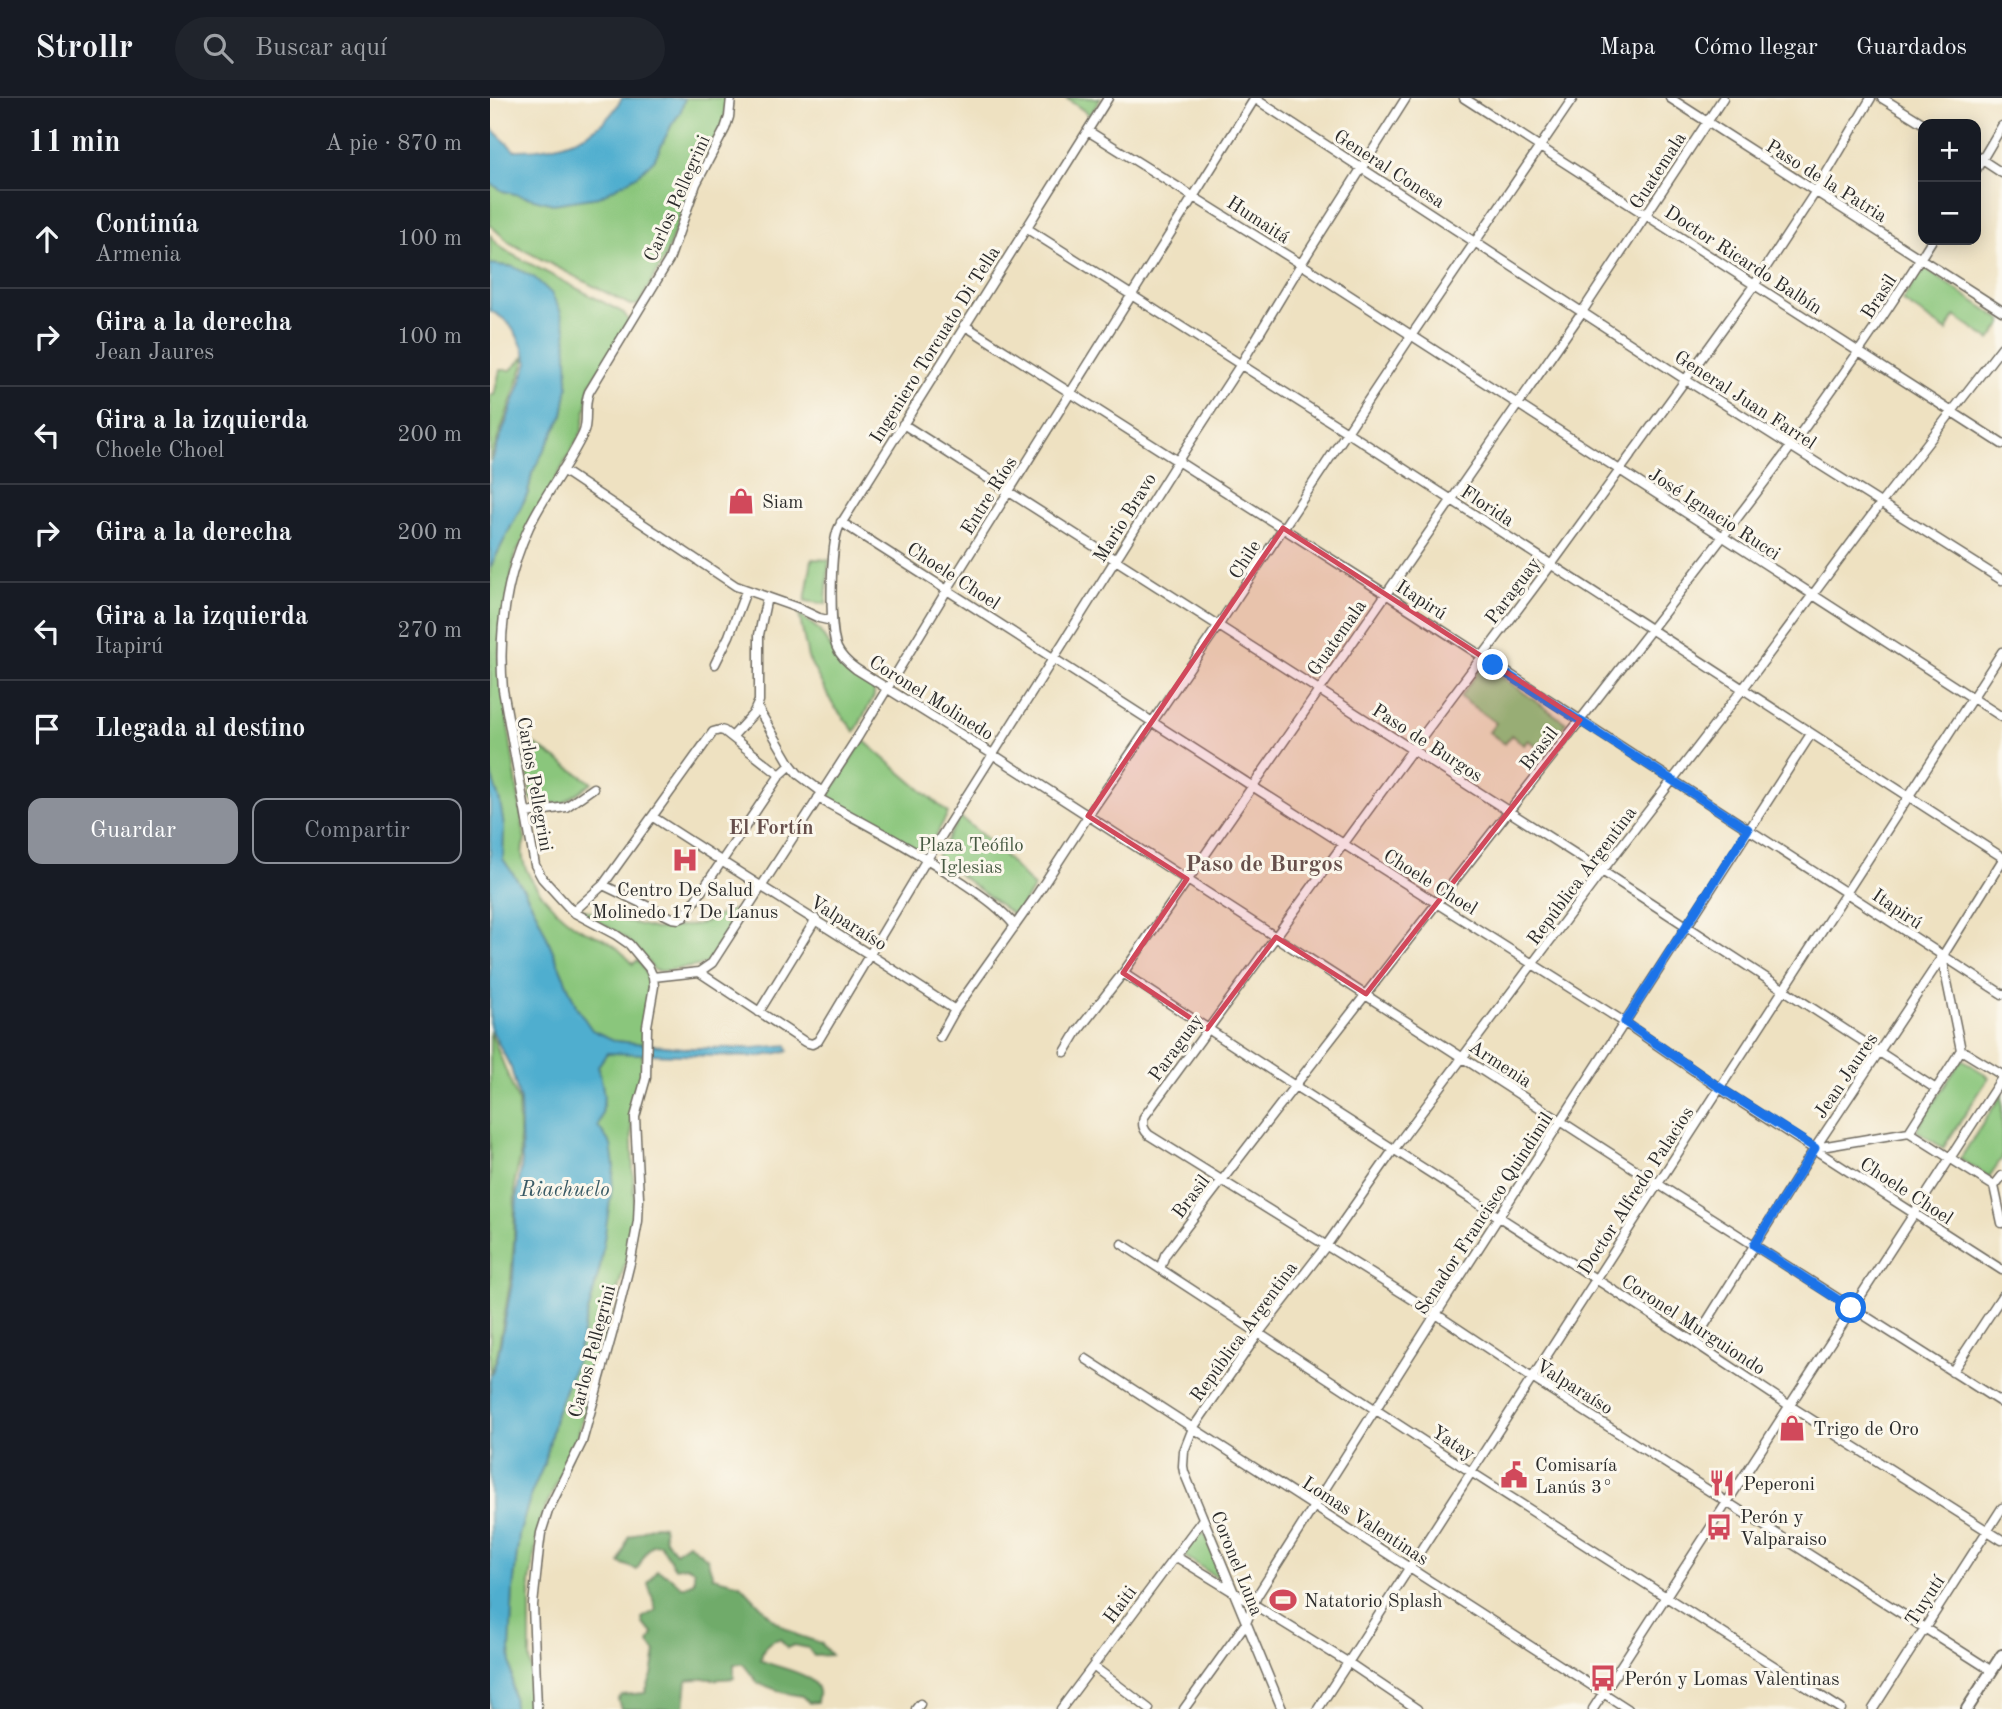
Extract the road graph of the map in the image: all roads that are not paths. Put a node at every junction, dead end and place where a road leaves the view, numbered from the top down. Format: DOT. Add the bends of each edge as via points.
graph roads {
  1 [pos="731,98"];
  2 [pos="1108,98"];
  3 [pos="1255,98"];
  4 [pos="1406,98"];
  5 [pos="1465,98"];
  6 [pos="1573,98"];
  7 [pos="1670,98"];
  8 [pos="1723,98"];
  9 [pos="1871,98"];
  10 [pos="1882,98"];
  11 [pos="1918,120"];
  12 [pos="1707,122"];
  13 [pos="2002,126"];
  14 [pos="1088,131"];
  15 [pos="1541,146"];
  16 [pos="1981,155"];
  17 [pos="1981,159"];
  18 [pos="1362,168"];
  19 [pos="2002,173"];
  20 [pos="1816,191"];
  21 [pos="1193,196"];
  22 [pos="1647,215"];
  23 [pos="1026,228"];
  24 [pos="1475,241"];
  25 [pos="1930,245"];
  26 [pos="1921,258"];
  27 [pos="1301,264"];
  28 [pos="1755,284"];
  29 [pos="1132,295"];
  30 [pos="2002,311"];
  31 [pos="1582,312"];
  32 [pos="964,325"];
  33 [pos="1411,335"];
  34 [pos="2002,347"];
  35 [pos="1860,352"];
  36 [pos="1241,364"];
  37 [pos="1686,380"];
  38 [pos="1071,392"];
  39 [pos="1517,404"];
  40 [pos="1952,411"];
  41 [pos="903,424"];
  42 [pos="1347,432"];
  43 [pos="2002,444"];
  44 [pos="1790,447"];
  45 [pos="1177,462"];
  46 [pos="562,470"];
  47 [pos="1620,471"];
  48 [pos="1010,491"];
  49 [pos="1451,500"];
  50 [pos="1881,503"];
  51 [pos="841,522"];
  52 [pos="1283,528"];
  53 [pos="1723,536"];
  54 [pos="1116,560"];
  55 [pos="1551,565"];
  56 [pos="2002,580"];
  57 [pos="947,590"];
  58 [pos="746,591"];
  59 [pos="1385,594"];
  60 [pos="1813,595"];
  61 [pos="767,597"];
  62 [pos="832,621"];
  63 [pos="1218,626"];
  64 [pos="1651,629"];
  65 [pos="2002,652"];
  66 [pos="1482,657"];
  67 [pos="1054,658"];
  68 [pos="715,664"];
  69 [pos="888,687"];
  70 [pos="1742,690"];
  71 [pos="1318,691"];
  72 [pos="1973,698"];
  73 [pos="757,707"];
  74 [pos="2002,717"];
  75 [pos="1580,720"];
  76 [pos="1153,721"];
  77 [pos="1811,734"];
  78 [pos="732,737"];
  79 [pos="1412,750"];
  80 [pos="994,755"];
  81 [pos="791,765"];
  82 [pos="780,775"];
  83 [pos="1672,780"];
  84 [pos="1252,786"];
  85 [pos="593,788"];
  86 [pos="820,795"];
  87 [pos="1908,797"];
  88 [pos="1508,812"];
  89 [pos="526,813"];
  90 [pos="1088,816"];
  91 [pos="653,817"];
  92 [pos="1748,829"];
  93 [pos="1344,845"];
  94 [pos="928,859"];
  95 [pos="2002,859"];
  96 [pos="721,861"];
  97 [pos="1602,871"];
  98 [pos="1187,879"];
  99 [pos="603,885"];
  100 [pos="762,885"];
  101 [pos="1846,892"];
  102 [pos="1435,903"];
  103 [pos="573,912"];
  104 [pos="816,919"];
  105 [pos="1016,926"];
  106 [pos="1686,926"];
  107 [pos="1276,937"];
  108 [pos="870,953"];
  109 [pos="1942,957"];
  110 [pos="1533,964"];
  111 [pos="699,972"];
  112 [pos="1123,973"];
  113 [pos="653,977"];
  114 [pos="1784,988"];
  115 [pos="1366,994"];
  116 [pos="2002,994"];
  117 [pos="956,1010"];
  118 [pos="759,1012"];
  119 [pos="1625,1022"];
  120 [pos="1207,1029"];
  121 [pos="940,1037"];
  122 [pos="1961,1050"];
  123 [pos="1065,1052"];
  124 [pos="1880,1052"];
  125 [pos="1464,1057"];
  126 [pos="2002,1076"];
  127 [pos="1295,1086"];
  128 [pos="1719,1087"];
  129 [pos="1936,1089"];
  130 [pos="1561,1121"];
  131 [pos="1143,1127"];
  132 [pos="1909,1132"];
  133 [pos="1815,1148"];
  134 [pos="1394,1149"];
  135 [pos="1950,1158"];
  136 [pos="2002,1176"];
  137 [pos="1223,1179"];
  138 [pos="1658,1184"];
  139 [pos="1994,1186"];
  140 [pos="1914,1213"];
  141 [pos="1498,1217"];
  142 [pos="2002,1223"];
  143 [pos="1122,1244"];
  144 [pos="1754,1245"];
  145 [pos="1326,1246"];
  146 [pos="1160,1269"];
  147 [pos="2002,1270"];
  148 [pos="1597,1279"];
  149 [pos="2002,1296"];
  150 [pos="1851,1308"];
  151 [pos="1436,1314"];
  152 [pos="1258,1334"];
  153 [pos="1694,1342"];
  154 [pos="1086,1359"];
  155 [pos="1952,1372"];
  156 [pos="1532,1378"];
  157 [pos="2002,1404"];
  158 [pos="1790,1406"];
  159 [pos="1375,1410"];
  160 [pos="1193,1428"];
  161 [pos="1471,1472"];
  162 [pos="1728,1501"];
  163 [pos="1314,1506"];
  164 [pos="2002,1508"];
  165 [pos="1203,1519"];
  166 [pos="1987,1531"];
  167 [pos="2002,1540"];
  168 [pos="1175,1556"];
  169 [pos="1410,1568"];
  170 [pos="1234,1593"];
  171 [pos="1666,1597"];
  172 [pos="1253,1604"];
  173 [pos="1246,1623"];
  174 [pos="1925,1628"];
  175 [pos="2002,1655"];
  176 [pos="1349,1663"];
  177 [pos="1093,1666"];
  178 [pos="1992,1671"];
  179 [pos="1603,1693"];
  180 [pos="537,1709"];
  181 [pos="1061,1709"];
  182 [pos="1149,1709"];
  183 [pos="1184,1709"];
  184 [pos="1282,1709"];
  185 [pos="1318,1709"];
  186 [pos="1417,1709"];
  187 [pos="1594,1709"];
  188 [pos="1628,1709"];
  189 [pos="1841,1709"];
  190 [pos="1872,1709"];
  191 [pos="1967,1709"];
  1 -- 46 [label="street, Carlos Pellegrini" via="725,129 696,184 668,260 589,392 584,432"];
  2 -- 14 [label="street, Ingeniero Torcuato Di Tella"];
  3 -- 18 [label="street, General Conesa"];
  3 -- 21 [label="street, Entre Ríos"];
  4 -- 18 [label="street, Mario Bravo"];
  5 -- 15 [label="street, Doctor Ricardo Balbín"];
  6 -- 15 [label="street, Chile"];
  7 -- 12 [label="street, Paso de la Patria"];
  8 -- 12 [label="street, Guatemala"];
  9 -- 20 [label="street, Paraguay"];
  10 -- 11 [label="street"];
  12 -- 20 [label="street, Paso de la Patria"];
  12 -- 22 [label="street, Guatemala"];
  13 -- 16 [label="street"];
  14 -- 21 [label="street, Humaitá"];
  14 -- 23 [label="street, Ingeniero Torcuato Di Tella"];
  15 -- 22 [label="street, Doctor Ricardo Balbín"];
  15 -- 24 [label="street, Chile"];
  17 -- 19 [label="street"];
  18 -- 24 [label="street, General Conesa"];
  18 -- 27 [label="street, Mario Bravo"];
  20 -- 26 [label="street, Paso de la Patria"];
  20 -- 28 [label="street, Paraguay"];
  21 -- 27 [label="street, Humaitá"];
  21 -- 29 [label="street, Entre Ríos"];
  22 -- 28 [label="street, Doctor Ricardo Balbín"];
  22 -- 31 [label="street, Guatemala"];
  23 -- 29 [label="street, Florida"];
  23 -- 32 [label="street, Ingeniero Torcuato Di Tella"];
  24 -- 31 [label="street, General Juan Farrel"];
  24 -- 33 [label="street, Chile"];
  25 -- 26 [label="street, Brasil"];
  26 -- 30 [label="street, Paso de la Patria"];
  26 -- 35 [label="street, Brasil"];
  27 -- 33 [label="street, Humaitá"];
  27 -- 36 [label="street, Mario Bravo"];
  28 -- 35 [label="street, Doctor Ricardo Balbín"];
  28 -- 37 [label="street, Paraguay"];
  29 -- 36 [label="street, Florida"];
  29 -- 38 [label="street, Entre Ríos"];
  31 -- 37 [label="street, General Juan Farrel"];
  31 -- 39 [label="street, Guatemala"];
  32 -- 38 [label="street, Itapirú"];
  32 -- 41 [label="street, Ingeniero Torcuato Di Tella"];
  33 -- 39 [label="street, José Ignacio Rucci"];
  33 -- 42 [label="street, Chile"];
  34 -- 40 [label="street, República Argentina"];
  35 -- 40 [label="street, Doctor Ricardo Balbín"];
  35 -- 44 [label="street, Brasil"];
  36 -- 42 [label="street, Florida"];
  36 -- 45 [label="street, Mario Bravo"];
  37 -- 44 [label="street, General Juan Farrel"];
  37 -- 47 [label="street, Paraguay"];
  38 -- 45 [label="street, Itapirú"];
  38 -- 48 [label="street, Entre Ríos"];
  39 -- 47 [label="street, José Ignacio Rucci"];
  39 -- 49 [label="street, Guatemala"];
  40 -- 43 [label="street, Doctor Ricardo Balbín"];
  40 -- 50 [label="street, República Argentina"];
  41 -- 48 [label="street, Paso de Burgos"];
  41 -- 51 [label="street, Ingeniero Torcuato Di Tella"];
  42 -- 49 [label="street, Florida"];
  42 -- 52 [label="street, Chile"];
  44 -- 50 [label="street, General Juan Farrel"];
  44 -- 53 [label="street, Brasil"];
  45 -- 52 [label="street, Itapirú"];
  45 -- 54 [label="street, Mario Bravo"];
  46 -- 58 [label="street"];
  46 -- 89 [label="street, Carlos Pellegrini" via="517,556 503,620 503,690"];
  47 -- 53 [label="street, José Ignacio Rucci"];
  47 -- 55 [label="street, Paraguay"];
  48 -- 54 [label="street, Paso de Burgos"];
  48 -- 57 [label="street, Entre Ríos"];
  49 -- 55 [label="street, Florida"];
  49 -- 59 [label="street, Guatemala"];
  50 -- 56 [label="street, General Juan Farrel"];
  50 -- 60 [label="street, República Argentina"];
  51 -- 57 [label="street, Choele Choel"];
  51 -- 62 [label="street, Ingeniero Torcuato Di Tella" via="834,538"];
  52 -- 59 [label="street, Itapirú"];
  52 -- 63 [label="street, Chile"];
  53 -- 60 [label="street, José Ignacio Rucci"];
  53 -- 64 [label="street, Brasil"];
  54 -- 63 [label="street, Paso de Burgos"];
  54 -- 67 [label="street, Mario Bravo"];
  55 -- 64 [label="street, Florida"];
  55 -- 66 [label="street, Paraguay"];
  57 -- 67 [label="street, Choele Choel"];
  57 -- 69 [label="street, Entre Ríos"];
  58 -- 61 [label="street"];
  58 -- 68 [label="street"];
  59 -- 66 [label="street, Itapirú"];
  59 -- 71 [label="street, Guatemala"];
  60 -- 70 [label="street, República Argentina"];
  60 -- 72 [label="street, José Ignacio Rucci"];
  61 -- 62 [label="street"];
  61 -- 73 [label="street" via="760,635"];
  62 -- 69 [label="street, Coronel Molinedo" via="841,656"];
  63 -- 71 [label="street, Paso de Burgos"];
  63 -- 76 [label="street, Chile"];
  64 -- 70 [label="street, Florida"];
  64 -- 75 [label="street, Brasil"];
  65 -- 72 [label="street, Doctor Alfredo Palacios"];
  66 -- 75 [label="street, Itapirú"];
  66 -- 79 [label="street, Paraguay"];
  67 -- 76 [label="street, Choele Choel"];
  67 -- 80 [label="street, Mario Bravo"];
  69 -- 80 [label="street, Coronel Molinedo"];
  69 -- 86 [label="street, Entre Ríos"];
  70 -- 77 [label="street, Florida"];
  70 -- 83 [label="street, República Argentina"];
  71 -- 79 [label="street, Paso de Burgos"];
  71 -- 84 [label="street, Guatemala"];
  72 -- 74 [label="street, José Ignacio Rucci"];
  72 -- 87 [label="street, Doctor Alfredo Palacios"];
  73 -- 78 [label="street"];
  73 -- 81 [label="street"];
  75 -- 83 [label="street, Itapirú"];
  75 -- 88 [label="street, Brasil"];
  76 -- 84 [label="street, Choele Choel"];
  76 -- 90 [label="street, Chile"];
  77 -- 87 [label="street, Florida"];
  77 -- 92 [label="street, Senador Francisco Quindimil"];
  78 -- 82 [label="street"];
  78 -- 91 [label="street" via="720,730 710,736"];
  79 -- 88 [label="street, Paso de Burgos"];
  79 -- 93 [label="street, Paraguay"];
  80 -- 90 [label="street, Coronel Molinedo"];
  80 -- 94 [label="street, Mario Bravo"];
  81 -- 82 [label="street"];
  81 -- 86 [label="street"];
  82 -- 96 [label="street"];
  83 -- 92 [label="street, Itapirú"];
  83 -- 97 [label="street, República Argentina"];
  84 -- 93 [label="street, Choele Choel"];
  84 -- 98 [label="street, Guatemala"];
  85 -- 89 [label="street" via="566,807"];
  86 -- 94 [label="street"];
  86 -- 100 [label="street, Entre Ríos"];
  87 -- 95 [label="street, Florida"];
  87 -- 101 [label="street, Doctor Alfredo Palacios"];
  88 -- 97 [label="street, Paso de Burgos"];
  88 -- 102 [label="street, Brasil"];
  89 -- 103 [label="street, Carlos Pellegrini" via="538,872"];
  90 -- 98 [label="street, Armenia"];
  90 -- 105 [label="street, Chile"];
  91 -- 96 [label="street, Valparaíso"];
  91 -- 99 [label="street"];
  92 -- 101 [label="street, Itapirú"];
  92 -- 106 [label="street, Senador Francisco Quindimil"];
  93 -- 102 [label="street, Choele Choel"];
  93 -- 107 [label="street, Paraguay"];
  94 -- 105 [label="street"];
  94 -- 108 [label="street, Mario Bravo"];
  95 -- 109 [label="street, Jean Jaures"];
  96 -- 99 [label="street" via="684,917 678,919"];
  96 -- 100 [label="street, Valparaíso"];
  97 -- 106 [label="street, Paso de Burgos"];
  97 -- 110 [label="street, República Argentina"];
  98 -- 107 [label="street, Armenia"];
  98 -- 112 [label="street, Guatemala"];
  99 -- 103 [label="street"];
  100 -- 104 [label="street, Valparaíso"];
  100 -- 111 [label="street, Entre Ríos" via="712,963"];
  101 -- 109 [label="street, Itapirú"];
  101 -- 114 [label="street, Doctor Alfredo Palacios"];
  102 -- 110 [label="street, Choele Choel"];
  102 -- 115 [label="street, Brasil"];
  103 -- 113 [label="street, Carlos Pellegrini" via="629,944"];
  104 -- 108 [label="street, Valparaíso"];
  104 -- 118 [label="street"];
  105 -- 117 [label="street, Chile"];
  106 -- 114 [label="street, Paso de Burgos"];
  106 -- 119 [label="street, Senador Francisco Quindimil"];
  107 -- 115 [label="street, Armenia"];
  107 -- 120 [label="street, Paraguay"];
  108 -- 117 [label="street, Valparaíso"];
  108 -- 118 [label="street, Mario Bravo" via="818,1041 805,1042"];
  109 -- 116 [label="street, Itapirú"];
  109 -- 122 [label="street"];
  109 -- 124 [label="street, Jean Jaures"];
  110 -- 119 [label="street, Choele Choel"];
  110 -- 125 [label="street, República Argentina"];
  111 -- 113 [label="street"];
  111 -- 118 [label="street"];
  112 -- 120 [label="street, Coronel Murguiondo"];
  112 -- 123 [label="street, Guatemala"];
  113 -- 180 [label="street, Carlos Pellegrini" via="647,1069 635,1117 638,1211 627,1277 582,1442 541,1533 533,1605"];
  114 -- 124 [label="street, Paso de Burgos"];
  114 -- 128 [label="street, Doctor Alfredo Palacios"];
  115 -- 125 [label="street, Armenia"];
  115 -- 127 [label="street, Brasil"];
  117 -- 121 [label="street, Chile"];
  119 -- 128 [label="street, Choele Choel"];
  119 -- 130 [label="street, Senador Francisco Quindimil"];
  120 -- 127 [label="street, Coronel Murguiondo"];
  120 -- 131 [label="street, Paraguay" via="1144,1117"];
  122 -- 126 [label="street"];
  122 -- 129 [label="street"];
  124 -- 129 [label="street, Paso de Burgos"];
  124 -- 133 [label="street, Jean Jaures"];
  125 -- 130 [label="street, Armenia"];
  125 -- 134 [label="street, República Argentina"];
  126 -- 135 [label="street"];
  127 -- 134 [label="street, Coronel Murguiondo"];
  127 -- 137 [label="street, Brasil"];
  128 -- 133 [label="street, Choele Choel"];
  128 -- 138 [label="street, Doctor Alfredo Palacios"];
  129 -- 132 [label="street"];
  130 -- 138 [label="street, Armenia"];
  130 -- 141 [label="street, Senador Francisco Quindimil"];
  131 -- 137 [label="street, Valparaíso"];
  132 -- 133 [label="street"];
  132 -- 135 [label="street"];
  133 -- 140 [label="street, Choele Choel"];
  133 -- 144 [label="street, Jean Jaures"];
  134 -- 141 [label="street, Coronel Murguiondo"];
  134 -- 145 [label="street, República Argentina"];
  135 -- 139 [label="street"];
  135 -- 140 [label="street"];
  136 -- 139 [label="street"];
  137 -- 145 [label="street, Valparaíso"];
  137 -- 146 [label="street, Brasil"];
  138 -- 144 [label="street, Armenia"];
  138 -- 148 [label="street, Doctor Alfredo Palacios"];
  139 -- 142 [label="street"];
  140 -- 147 [label="street, Choele Choel"];
  140 -- 150 [label="street"];
  141 -- 148 [label="street, Coronel Murguiondo"];
  141 -- 151 [label="street, Senador Francisco Quindimil"];
  143 -- 146 [label="street, Yatay"];
  144 -- 150 [label="street, Armenia"];
  144 -- 153 [label="street, Jean Jaures"];
  145 -- 151 [label="street, Valparaíso"];
  145 -- 152 [label="street, República Argentina"];
  146 -- 152 [label="street, Yatay"];
  148 -- 153 [label="street, Coronel Murguiondo"];
  148 -- 156 [label="street, Doctor Alfredo Palacios"];
  149 -- 155 [label="street"];
  150 -- 155 [label="street, Armenia"];
  150 -- 158 [label="street"];
  151 -- 156 [label="street, Valparaíso"];
  151 -- 159 [label="street, Senador Francisco Quindimil"];
  152 -- 159 [label="street, Yatay"];
  152 -- 160 [label="street, República Argentina"];
  153 -- 158 [label="street, Coronel Murguiondo"];
  154 -- 160 [label="street, Lomas Valentinas"];
  155 -- 157 [label="street, Armenia"];
  156 -- 161 [label="street, Doctor Alfredo Palacios"];
  156 -- 162 [label="street, Valparaíso"];
  158 -- 162 [label="street"];
  158 -- 166 [label="street, Coronel Murguiondo"];
  159 -- 161 [label="street, Yatay"];
  159 -- 163 [label="street, Senador Francisco Quindimil"];
  160 -- 163 [label="street, Lomas Valentinas"];
  160 -- 165 [label="street, Coronel Luna" via="1183,1466"];
  161 -- 169 [label="street, Doctor Alfredo Palacios"];
  161 -- 171 [label="street, Yatay"];
  162 -- 171 [label="street"];
  162 -- 174 [label="street, Valparaíso"];
  163 -- 169 [label="street, Lomas Valentinas"];
  163 -- 172 [label="street, Senador Francisco Quindimil"];
  164 -- 166 [label="street, Tuyutí"];
  165 -- 168 [label="street, Haiti"];
  165 -- 170 [label="street, Coronel Luna"];
  166 -- 167 [label="street, Coronel Murguiondo"];
  166 -- 174 [label="street, Tuyutí"];
  168 -- 170 [label="street"];
  168 -- 177 [label="street, Haiti"];
  169 -- 176 [label="street, Doctor Alfredo Palacios"];
  169 -- 179 [label="street, Lomas Valentinas"];
  170 -- 172 [label="street"];
  170 -- 173 [label="street, Coronel Luna"];
  171 -- 179 [label="street"];
  171 -- 189 [label="street, Yatay"];
  172 -- 173 [label="street, Senador Francisco Quindimil"];
  172 -- 176 [label="street"];
  173 -- 183 [label="street, Senador Francisco Quindimil"];
  173 -- 184 [label="street, Coronel Luna"];
  174 -- 178 [label="street, Valparaíso"];
  174 -- 190 [label="street, Tuyutí"];
  175 -- 178 [label="main road"];
  176 -- 185 [label="street, Doctor Alfredo Palacios"];
  176 -- 186 [label="street"];
  177 -- 181 [label="street, Haiti"];
  177 -- 182 [label="street"];
  178 -- 191 [label="main road"];
  179 -- 187 [label="street"];
  179 -- 188 [label="street, Lomas Valentinas"];
}
